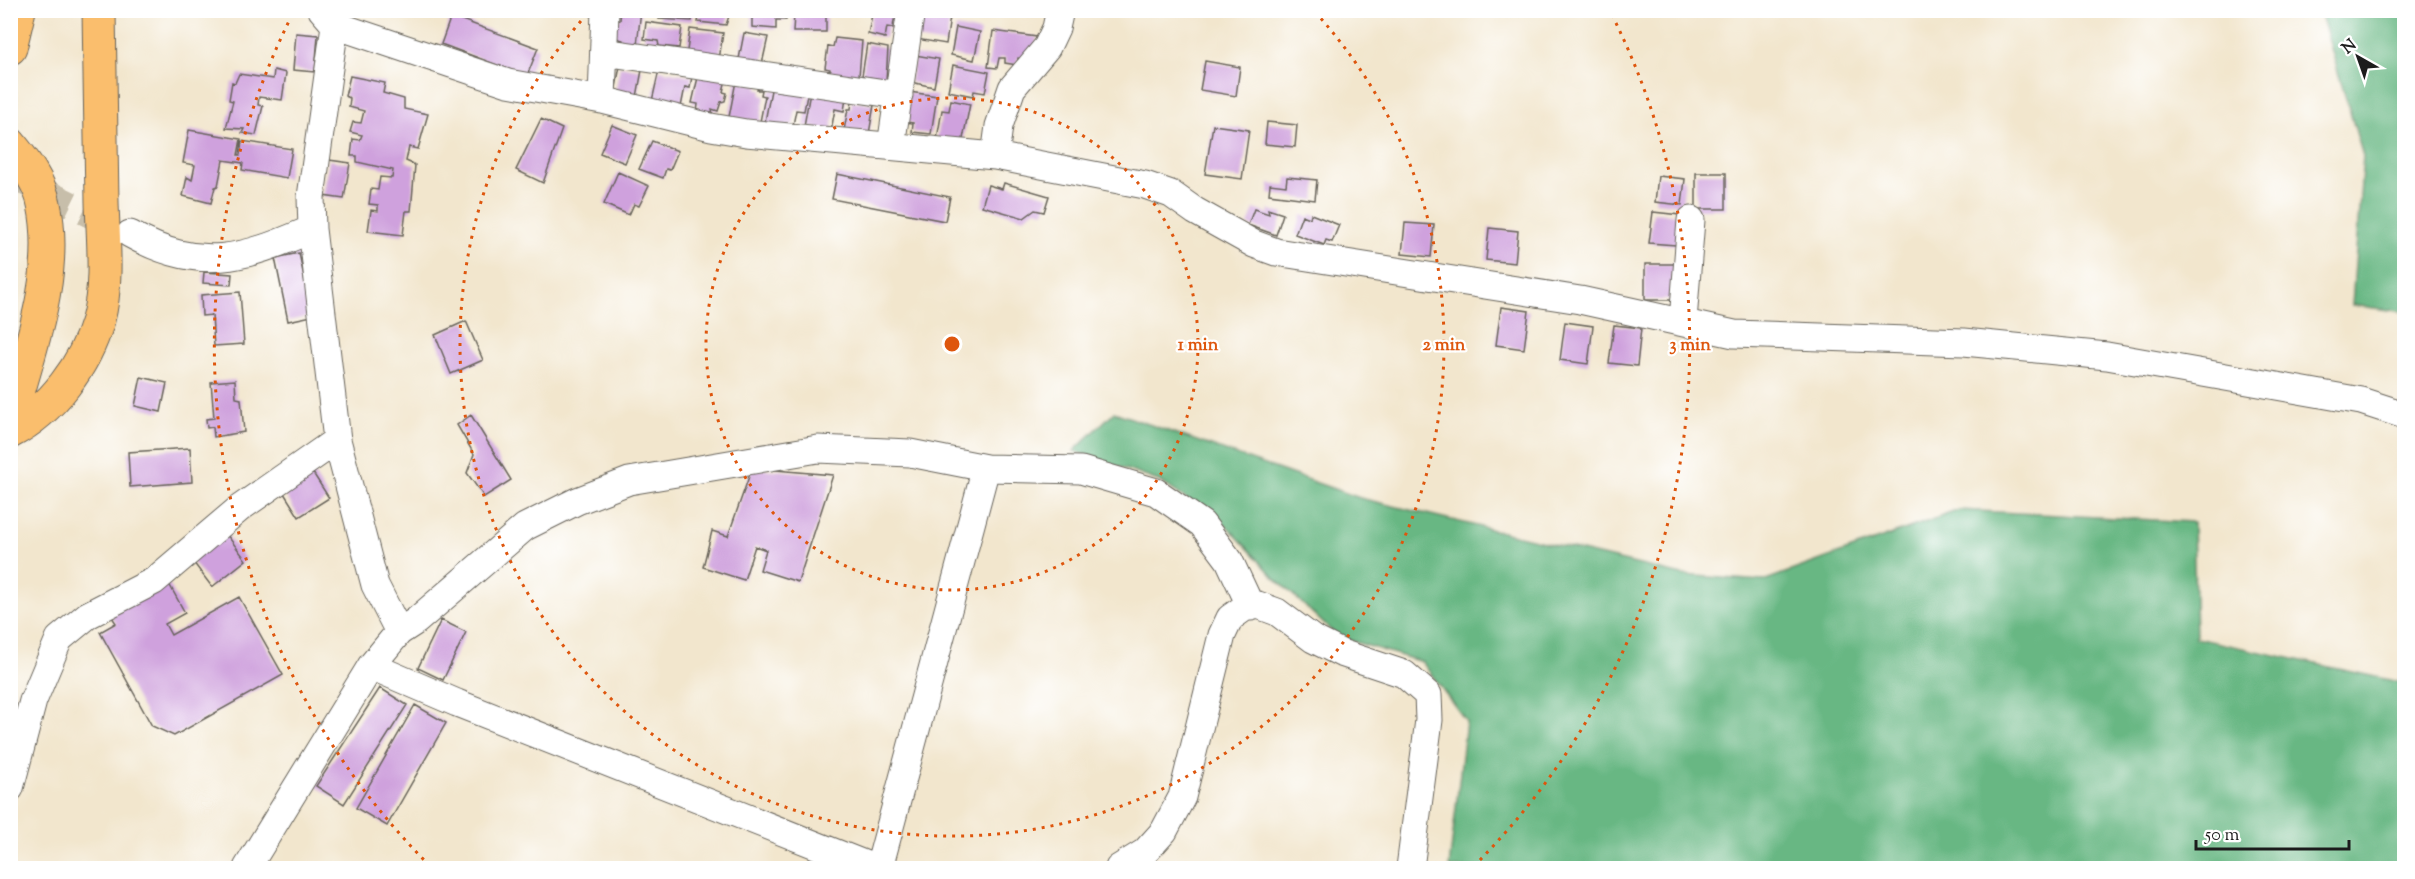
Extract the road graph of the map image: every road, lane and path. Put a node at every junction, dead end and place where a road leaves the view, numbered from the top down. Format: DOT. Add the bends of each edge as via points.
graph roads {
  1 [pos="19,10"];
  2 [pos="99,10"];
  3 [pos="604,10"];
  4 [pos="912,10"];
  5 [pos="1060,10"];
  6 [pos="329,18"];
  7 [pos="10,48"];
  8 [pos="604,52"];
  9 [pos="899,94"];
  10 [pos="602,100"];
  11 [pos="891,146"];
  12 [pos="18,154"];
  13 [pos="995,156"];
  14 [pos="1691,220"];
  15 [pos="312,229"];
  16 [pos="130,234"];
  17 [pos="1683,321"];
  18 [pos="2404,414"];
  19 [pos="10,420"];
  20 [pos="10,432"];
  21 [pos="337,440"];
  22 [pos="986,468"];
  23 [pos="1251,607"];
  24 [pos="399,632"];
  25 [pos="371,666"];
  26 [pos="10,788"];
  27 [pos="247,868"];
  28 [pos="874,868"];
  29 [pos="879,868"];
  30 [pos="1119,868"];
  31 [pos="1410,868"];
  1 -- 7 [label="highway"];
  2 -- 20 [label="highway" via="102,295 98,320 68,382 45,407"];
  3 -- 8 [label="street"];
  4 -- 9 [label="street"];
  5 -- 13 [label="street" via="1047,47 1012,88 999,126"];
  6 -- 10 [label="street" via="508,82"];
  6 -- 15 [label="street" via="310,197"];
  8 -- 9 [label="street"];
  8 -- 10 [label="street"];
  9 -- 11 [label="street"];
  10 -- 11 [label="street" via="734,131"];
  11 -- 13 [label="street"];
  12 -- 19 [label="highway" via="44,201 49,240 42,303"];
  13 -- 17 [label="street" via="1172,194 1195,212 1276,252 1580,300"];
  14 -- 17 [label="street"];
  15 -- 16 [label="street" via="243,256 212,257 155,248"];
  15 -- 21 [label="street"];
  17 -- 18 [label="street" via="1734,334 1941,340 2107,356 2361,401"];
  21 -- 24 [label="street" via="375,585"];
  21 -- 26 [label="street" via="240,508 154,581 88,615 59,639 33,701"];
  22 -- 23 [label="street" via="1081,470 1155,492 1202,524 1229,560"];
  22 -- 24 [label="street" via="910,453 818,449 629,481 525,527"];
  22 -- 29 [label="street"];
  23 -- 30 [label="street" via="1230,618 1222,635 1182,797 1158,838 1145,852"];
  23 -- 31 [label="street" via="1258,605 1277,612 1313,639 1341,653 1404,674 1428,695 1429,720"];
  24 -- 25 [label="street"];
  25 -- 27 [label="street"];
  25 -- 28 [label="street"];
}
